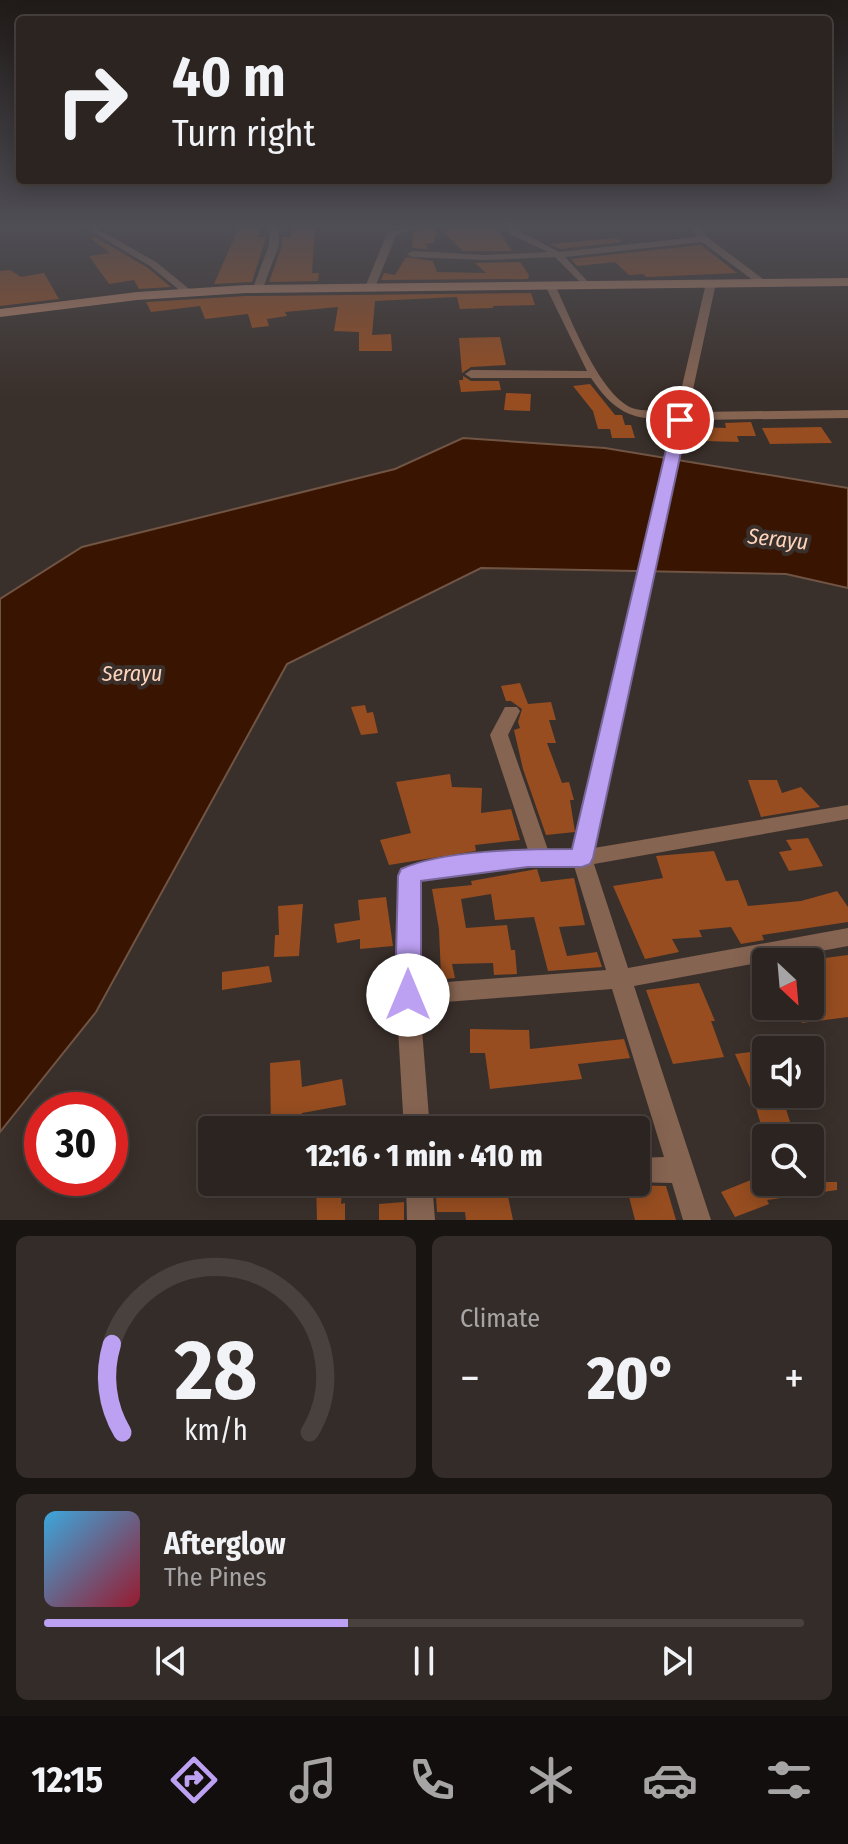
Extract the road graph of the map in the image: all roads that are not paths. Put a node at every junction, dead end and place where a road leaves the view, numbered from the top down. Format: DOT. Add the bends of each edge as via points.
graph roads {
  1 [pos="178,283"];
  2 [pos="260,283"];
  3 [pos="372,283"];
  4 [pos="711,283"];
  5 [pos="714,283"];
  6 [pos="585,284"];
  7 [pos="550,285"];
  8 [pos="258,288"];
  9 [pos="369,290"];
  10 [pos="188,292"];
  11 [pos="0,313"];
  12 [pos="471,374"];
  13 [pos="593,375"];
  14 [pos="671,414"];
  15 [pos="848,414"];
  16 [pos="698,416"];
  17 [pos="511,711"];
  18 [pos="848,812"];
  19 [pos="541,858"];
  20 [pos="582,858"];
  21 [pos="848,937"];
  22 [pos="620,979"];
  23 [pos="408,995"];
  24 [pos="416,1116"];
  25 [pos="681,1170"];
  26 [pos="650,1171"];
  27 [pos="420,1196"];
  28 [pos="421,1220"];
  29 [pos="697,1220"];
  1 -- 10 [label="street"];
  2 -- 8 [label="street"];
  3 -- 9 [label="street"];
  4 -- 5 [label="main road"];
  4 -- 6 [label="main road"];
  4 -- 20 [label="street"];
  6 -- 7 [label="main road"];
  7 -- 9 [label="main road"];
  7 -- 13 [label="street"];
  8 -- 9 [label="main road"];
  8 -- 10 [label="main road"];
  10 -- 11 [label="main road"];
  12 -- 13 [label="street"];
  13 -- 14 [label="street" via="630,411"];
  15 -- 16 [label="street"];
  17 -- 19 [label="street" via="499,735"];
  18 -- 20 [label="street"];
  19 -- 20 [label="street"];
  19 -- 23 [label="street" via="422,870 409,876"];
  20 -- 22 [label="street"];
  21 -- 22 [label="street"];
  22 -- 23 [label="street"];
  22 -- 25 [label="street"];
  23 -- 24 [label="street"];
  25 -- 26 [label="street"];
  25 -- 29 [label="street"];
  27 -- 28 [label="street"];
}
